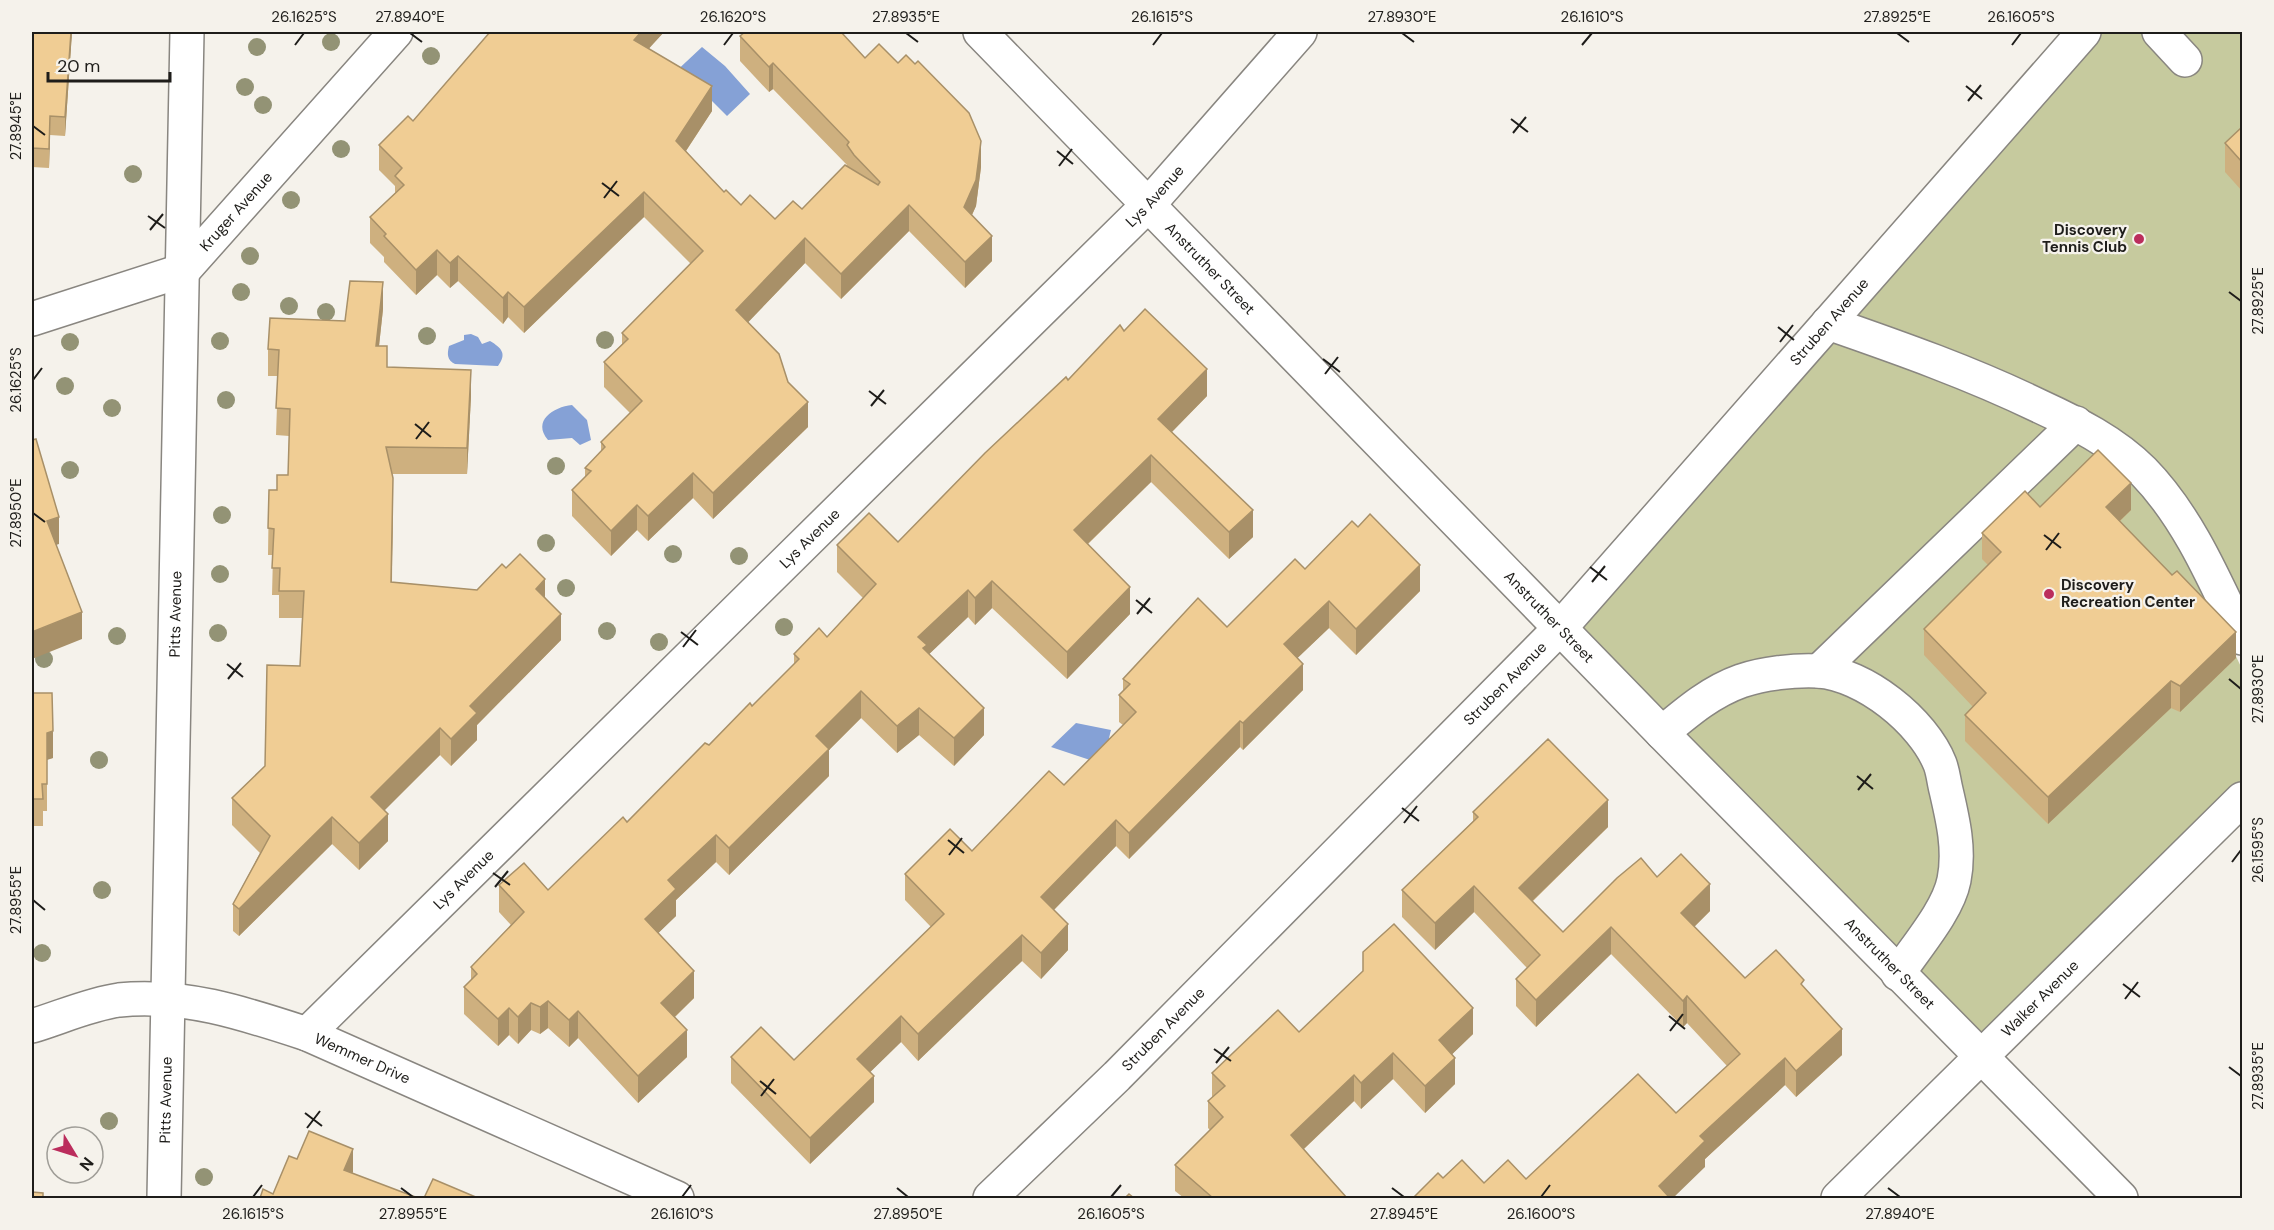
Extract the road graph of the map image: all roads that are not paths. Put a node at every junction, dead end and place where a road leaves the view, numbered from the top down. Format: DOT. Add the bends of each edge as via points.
graph roads {
  1 [pos="187,32"];
  2 [pos="396,32"];
  3 [pos="980,32"];
  4 [pos="1300,32"];
  5 [pos="2084,32"];
  6 [pos="2159,32"];
  7 [pos="2186,60"];
  8 [pos="1149,204"];
  9 [pos="184,270"];
  10 [pos="32,319"];
  11 [pos="1828,323"];
  12 [pos="2076,423"];
  13 [pos="1561,627"];
  14 [pos="2242,638"];
  15 [pos="1819,671"];
  16 [pos="1662,734"];
  17 [pos="2242,799"];
  18 [pos="1898,974"];
  19 [pos="169,999"];
  20 [pos="32,1026"];
  21 [pos="307,1034"];
  22 [pos="1980,1058"];
  23 [pos="164,1198"];
  24 [pos="676,1198"];
  25 [pos="990,1198"];
  26 [pos="1838,1198"];
  27 [pos="2121,1198"];
  1 -- 9 [label="street, Pitts Avenue"];
  2 -- 9 [label="street, Kruger Avenue"];
  3 -- 8 [label="street, Anstruther Street"];
  4 -- 8 [label="street, Lys Avenue"];
  5 -- 11 [label="street, Struben Avenue"];
  6 -- 7 [label="street"];
  8 -- 13 [label="street, Anstruther Street"];
  8 -- 21 [label="street, Lys Avenue"];
  9 -- 10 [label="street"];
  9 -- 19 [label="street, Pitts Avenue"];
  11 -- 12 [label="street" via="1940,362"];
  11 -- 13 [label="street, Struben Avenue"];
  12 -- 14 [label="street" via="2143,471 2171,506 2203,559"];
  12 -- 15 [label="street"];
  13 -- 16 [label="street, Anstruther Street"];
  13 -- 25 [label="street, Struben Avenue" via="1134,1059"];
  15 -- 16 [label="street" via="1784,672 1741,681 1698,703"];
  15 -- 18 [label="street" via="1855,681 1907,716 1940,763 1957,847 1954,882 1943,906"];
  16 -- 18 [label="street, Anstruther Street"];
  17 -- 22 [label="street, Walker Avenue"];
  18 -- 22 [label="street, Anstruther Street"];
  19 -- 20 [label="street, Wemmer Drive" via="117,1000"];
  19 -- 21 [label="street, Wemmer Drive" via="248,1014"];
  19 -- 23 [label="street, Pitts Avenue"];
  21 -- 24 [label="street, Wemmer Drive"];
  22 -- 26 [label="street, Walker Avenue"];
  22 -- 27 [label="street, Anstruther Street"];
}
